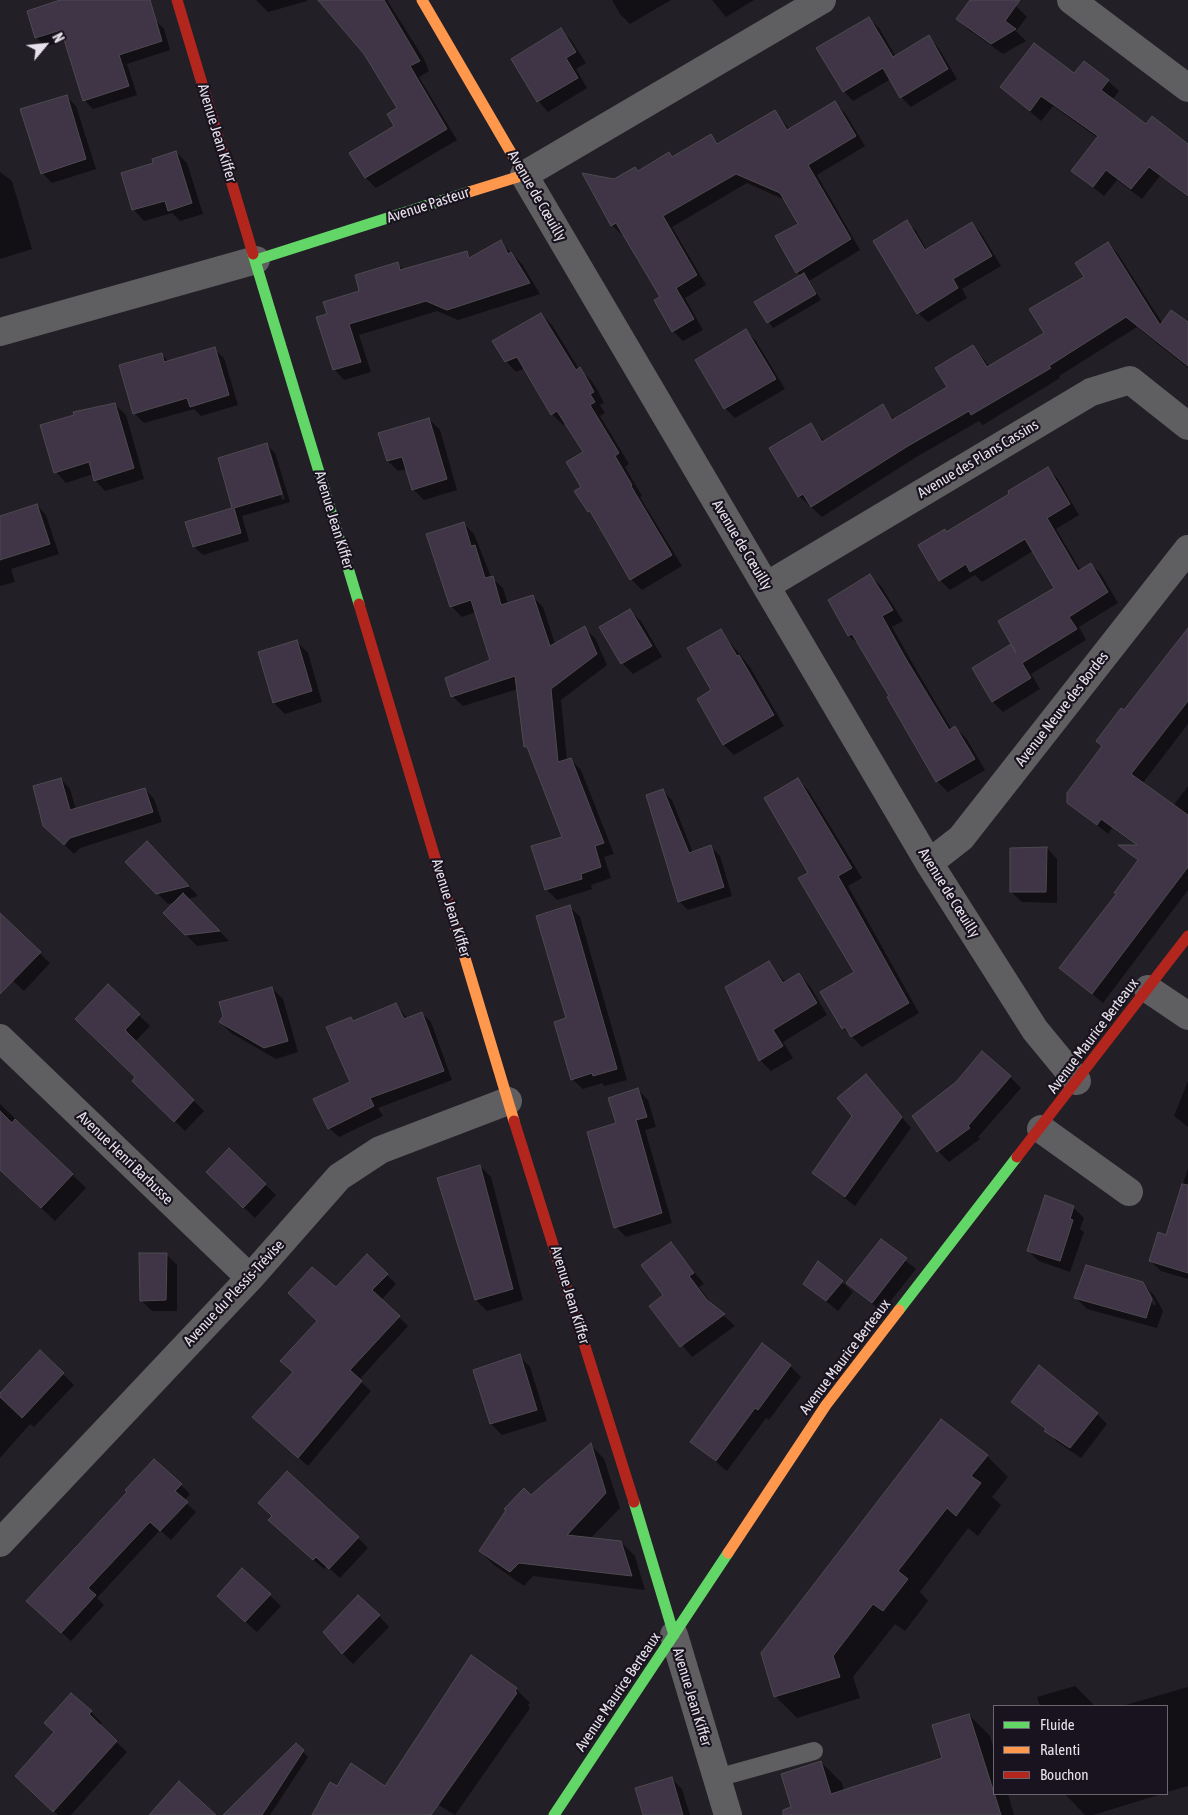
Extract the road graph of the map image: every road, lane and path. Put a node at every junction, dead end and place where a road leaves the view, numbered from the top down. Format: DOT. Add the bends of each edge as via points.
graph roads {
  1 [pos="177,0"];
  2 [pos="422,0"];
  3 [pos="822,0"];
  4 [pos="1071,0"];
  5 [pos="1188,88"];
  6 [pos="524,175"];
  7 [pos="256,260"];
  8 [pos="0,332"];
  9 [pos="1188,426"];
  10 [pos="1188,549"];
  11 [pos="766,586"];
  12 [pos="930,863"];
  13 [pos="1188,936"];
  14 [pos="1148,989"];
  15 [pos="1188,1016"];
  16 [pos="0,1038"];
  17 [pos="1076,1081"];
  18 [pos="508,1101"];
  19 [pos="1041,1128"];
  20 [pos="1129,1192"];
  21 [pos="250,1278"];
  22 [pos="0,1543"];
  23 [pos="674,1635"];
  24 [pos="814,1751"];
  25 [pos="717,1778"];
  26 [pos="554,1815"];
  27 [pos="728,1815"];
  1 -- 7 [label="street, Avenue Jean Kiffer"];
  2 -- 6 [label="street, Avenue de Cœuilly"];
  3 -- 6 [label="street, Avenue Pasteur"];
  4 -- 5 [label="street"];
  6 -- 7 [label="street, Avenue Pasteur"];
  6 -- 11 [label="street, Avenue de Cœuilly"];
  7 -- 8 [label="street, Avenue Pasteur"];
  7 -- 18 [label="street, Avenue Jean Kiffer"];
  9 -- 11 [label="street, Avenue des Plans Cassins" via="1130,380 1091,392"];
  10 -- 12 [label="street, Avenue Neuve des Bordes" via="961,838"];
  11 -- 12 [label="street, Avenue de Cœuilly"];
  12 -- 17 [label="street, Avenue de Cœuilly" via="1035,1030"];
  13 -- 14 [label="street, Avenue Maurice Berteaux"];
  14 -- 15 [label="street"];
  14 -- 17 [label="street, Avenue Maurice Berteaux"];
  16 -- 21 [label="street, Avenue Henri Barbusse"];
  17 -- 19 [label="street, Avenue Maurice Berteaux"];
  18 -- 21 [label="street, Avenue du Plessis-Trévise" via="380,1150 339,1177"];
  18 -- 23 [label="street, Avenue Jean Kiffer"];
  19 -- 20 [label="street"];
  19 -- 23 [label="street, Avenue Maurice Berteaux" via="826,1405"];
  21 -- 22 [label="street, Avenue du Plessis-Trévise"];
  23 -- 25 [label="street, Avenue Jean Kiffer"];
  23 -- 26 [label="street, Avenue Maurice Berteaux"];
  24 -- 25 [label="lane"];
  25 -- 27 [label="street, Avenue Jean Kiffer"];
}
